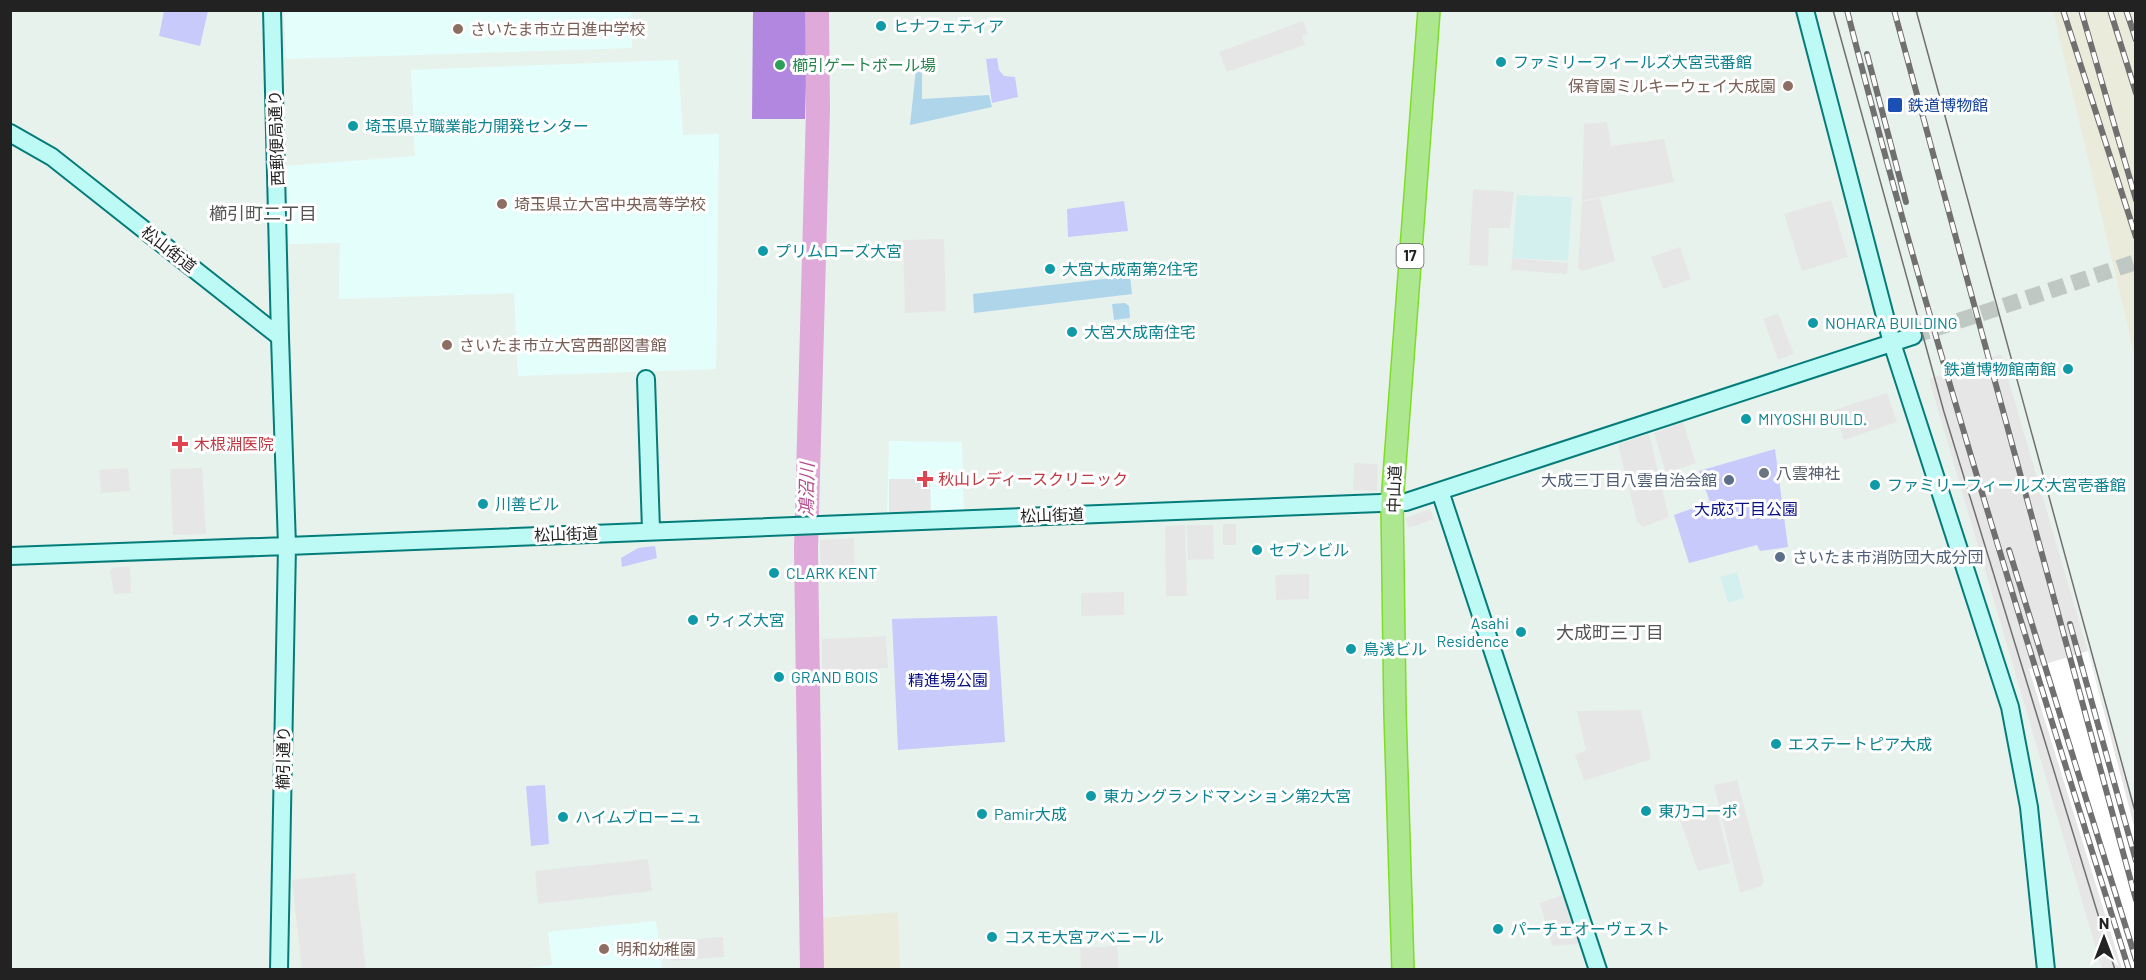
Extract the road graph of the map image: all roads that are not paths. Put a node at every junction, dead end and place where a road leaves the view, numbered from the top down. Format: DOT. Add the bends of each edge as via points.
graph roads {
  1 [pos="272,10"];
  2 [pos="1430,10"];
  3 [pos="1805,10"];
  4 [pos="10,133"];
  5 [pos="1913,336"];
  6 [pos="280,338"];
  7 [pos="1892,343"];
  8 [pos="646,379"];
  9 [pos="1440,491"];
  10 [pos="1392,503"];
  11 [pos="651,530"];
  12 [pos="287,546"];
  13 [pos="10,556"];
  14 [pos="279,969"];
  15 [pos="1403,969"];
  16 [pos="1598,969"];
  17 [pos="2046,969"];
  1 -- 6 [label="street, 西郵便局通り"];
  2 -- 10 [label="highway, 中山道 / 17"];
  3 -- 7 [label="street"];
  4 -- 6 [label="street, 松山街道" via="52,157"];
  5 -- 7 [label="street, 松山街道"];
  6 -- 12 [label="street"];
  7 -- 9 [label="street, 松山街道"];
  7 -- 17 [label="street" via="2010,706 2029,807"];
  8 -- 11 [label="street"];
  9 -- 10 [label="street, 松山街道"];
  9 -- 16 [label="street"];
  10 -- 11 [label="street, 松山街道"];
  10 -- 15 [label="highway, 中山道 / 17"];
  11 -- 12 [label="street, 松山街道"];
  12 -- 13 [label="street, 松山街道"];
  12 -- 14 [label="street, 櫛引通り"];
}
